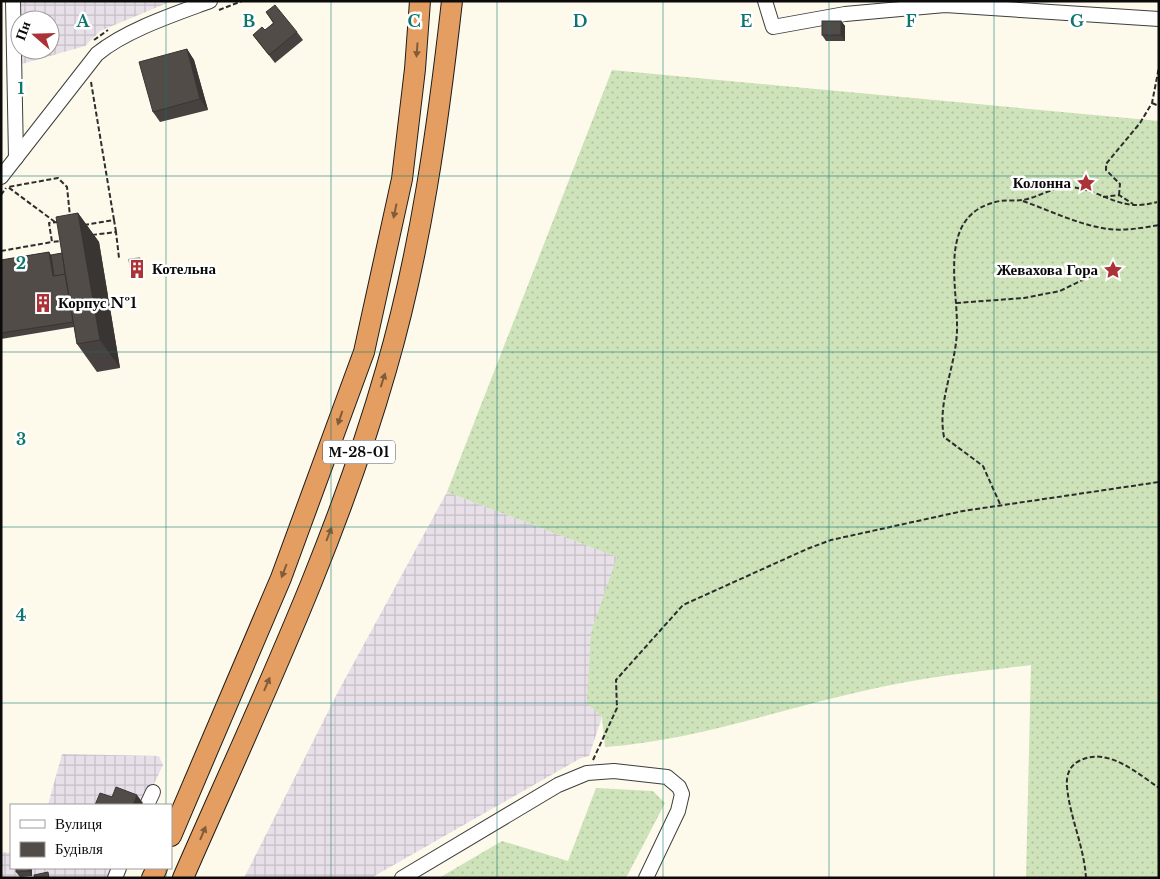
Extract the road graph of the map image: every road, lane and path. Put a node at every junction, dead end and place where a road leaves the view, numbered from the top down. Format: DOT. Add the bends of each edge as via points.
graph roads {
  1 [pos="13,1"];
  2 [pos="242,1"];
  3 [pos="420,1"];
  4 [pos="452,1"];
  5 [pos="765,1"];
  6 [pos="213,7"];
  7 [pos="1159,19"];
  8 [pos="1159,67"];
  9 [pos="86,83"];
  10 [pos="1152,103"];
  11 [pos="1159,106"];
  12 [pos="16,158"];
  13 [pos="7,181"];
  14 [pos="1,195"];
  15 [pos="1119,195"];
  16 [pos="1104,197"];
  17 [pos="1021,201"];
  18 [pos="1157,202"];
  19 [pos="1134,205"];
  20 [pos="114,220"];
  21 [pos="62,221"];
  22 [pos="70,221"];
  23 [pos="55,222"];
  24 [pos="1159,225"];
  25 [pos="82,231"];
  26 [pos="116,232"];
  27 [pos="91,235"];
  28 [pos="60,241"];
  29 [pos="52,242"];
  30 [pos="1,251"];
  31 [pos="119,258"];
  32 [pos="1099,272"];
  33 [pos="956,303"];
  34 [pos="1159,482"];
  35 [pos="1000,504"];
  36 [pos="587,773"];
  37 [pos="1159,788"];
  38 [pos="153,792"];
  39 [pos="147,804"];
  40 [pos="172,834"];
  41 [pos="183,878"];
  42 [pos="402,878"];
  43 [pos="646,878"];
  44 [pos="1086,878"];
  1 -- 12 [label="street"];
  2 -- 6 [label="path"];
  3 -- 40 [label="highway, М-28-01, one-way" via="402,178 364,352 281,578"];
  41 -- 4 [label="highway, М-28-01, one-way" via="304,599 385,372 405,299 426,189"];
  5 -- 7 [label="street" via="773,27 845,14 945,6"];
  6 -- 12 [label="street" via="179,12 109,44 86,68"];
  8 -- 10 [label="path"];
  9 -- 20 [label="path" via="90,76"];
  10 -- 11 [label="path"];
  10 -- 15 [label="path" via="1106,164 1106,170 1120,184"];
  12 -- 13 [label="street"];
  13 -- 14 [label="path"];
  13 -- 22 [label="path" via="58,178 67,186"];
  13 -- 23 [label="path"];
  15 -- 16 [label="path"];
  15 -- 19 [label="path"];
  16 -- 17 [label="path" via="1068,187"];
  16 -- 19 [label="path"];
  17 -- 24 [label="path" via="1108,229 1132,230"];
  17 -- 33 [label="path" via="1000,201 980,209 961,227 954,254"];
  18 -- 19 [label="path"];
  20 -- 25 [label="path" via="82,225"];
  20 -- 26 [label="path"];
  21 -- 23 [label="path"];
  23 -- 29 [label="path" via="49,223"];
  26 -- 27 [label="path"];
  26 -- 31 [label="path"];
  28 -- 29 [label="path"];
  29 -- 30 [label="path"];
  32 -- 33 [label="path" via="1060,291 1024,298"];
  33 -- 35 [label="path" via="957,330 944,398 944,438 983,466"];
  34 -- 35 [label="path"];
  35 -- 36 [label="path" via="831,540 683,605 616,680 617,708"];
  36 -- 42 [label="street" via="558,785"];
  36 -- 43 [label="street" via="659,774 679,787 682,794 678,811"];
  37 -- 44 [label="path" via="1112,760 1093,756 1075,763 1068,772 1067,786"];
  38 -- 39 [label="street"];
}
